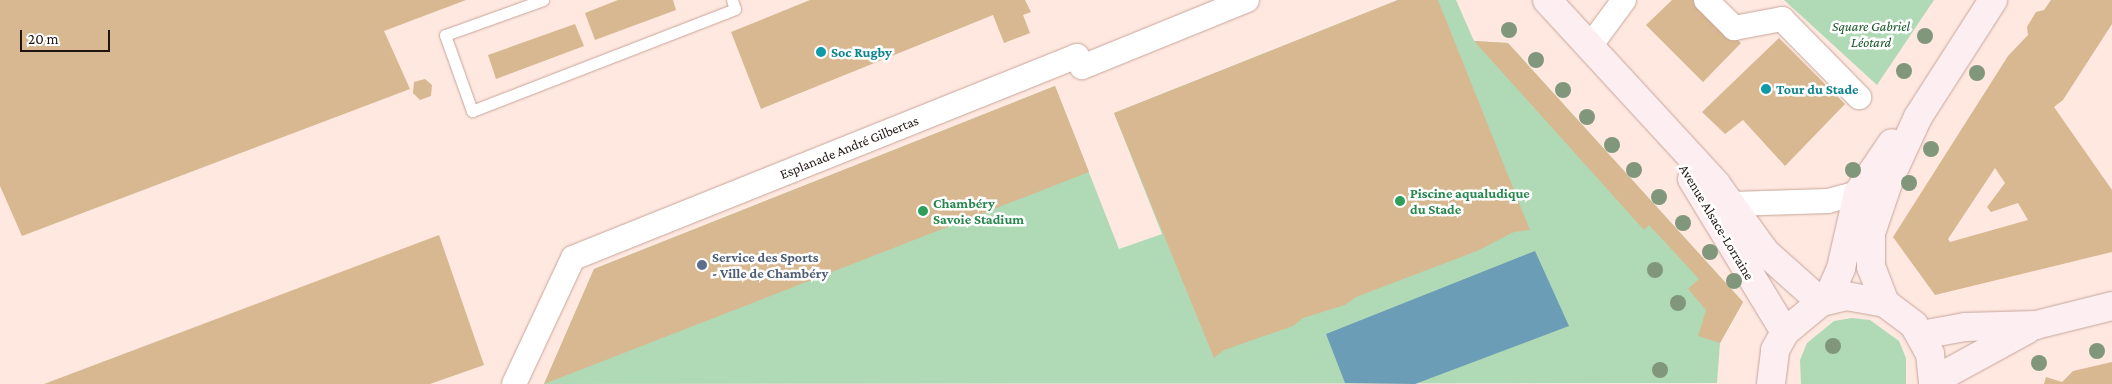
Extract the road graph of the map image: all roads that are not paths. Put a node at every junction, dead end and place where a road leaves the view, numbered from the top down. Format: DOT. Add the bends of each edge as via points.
graph roads {
  1 [pos="543,0"];
  2 [pos="732,0"];
  3 [pos="1247,0"];
  4 [pos="1547,0"];
  5 [pos="1624,0"];
  6 [pos="1706,0"];
  7 [pos="1994,0"];
  8 [pos="1590,46"];
  9 [pos="1859,98"];
  10 [pos="1648,113"];
  11 [pos="1918,118"];
  12 [pos="1858,193"];
  13 [pos="1733,204"];
  14 [pos="1824,301"];
  15 [pos="1885,303"];
  16 [pos="2112,306"];
  17 [pos="2036,325"];
  18 [pos="1785,332"];
  19 [pos="1921,335"];
  20 [pos="1933,382"];
  21 [pos="514,384"];
  22 [pos="1771,384"];
  1 -- 2 [label="lane" via="444,35 472,111 736,9"];
  3 -- 21 [label="street, Esplanade André Gilbertas" via="1082,67 1077,56 573,258"];
  4 -- 8 [label="main road, Avenue Alsace-Lorraine"];
  5 -- 8 [label="street"];
  6 -- 9 [label="street" via="1734,28 1782,19"];
  7 -- 11 [label="main road"];
  8 -- 10 [label="main road, Avenue Alsace-Lorraine"];
  10 -- 13 [label="main road, Avenue Alsace-Lorraine"];
  10 -- 18 [label="main road, Avenue Alsace-Lorraine" via="1717,216"];
  11 -- 12 [label="main road" via="1886,149"];
  11 -- 15 [label="main road" via="1871,232 1871,267"];
  12 -- 13 [label="street" via="1828,201"];
  12 -- 14 [label="main road" via="1841,268"];
  13 -- 14 [label="main road, Avenue Alsace-Lorraine" via="1766,253"];
  14 -- 15 [label="main road" via="1846,296"];
  14 -- 18 [label="main road"];
  15 -- 19 [label="main road" via="1906,316"];
  16 -- 17 [label="main road"];
  17 -- 19 [label="main road" via="1965,327"];
  17 -- 20 [label="main road"];
  18 -- 22 [label="main road" via="1776,350"];
  19 -- 20 [label="main road" via="1930,354"];
}
